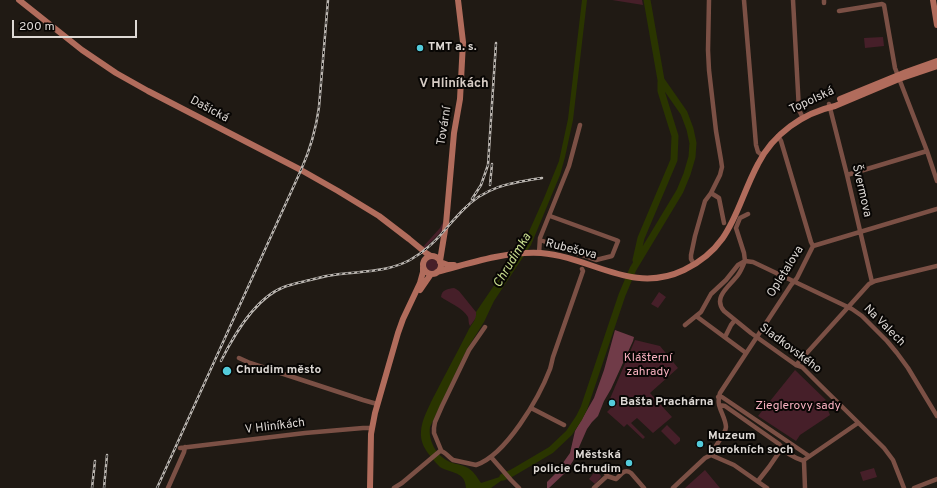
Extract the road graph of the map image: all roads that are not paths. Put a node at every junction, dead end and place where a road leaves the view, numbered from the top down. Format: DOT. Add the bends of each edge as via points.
graph roads {
  1 [pos="19,0"];
  2 [pos="458,0"];
  3 [pos="709,0"];
  4 [pos="744,0"];
  5 [pos="793,0"];
  6 [pos="933,0"];
  7 [pos="839,11"];
  8 [pos="937,25"];
  9 [pos="937,61"];
  10 [pos="937,66"];
  11 [pos="899,77"];
  12 [pos="830,105"];
  13 [pos="802,117"];
  14 [pos="580,125"];
  15 [pos="778,136"];
  16 [pos="927,151"];
  17 [pos="761,155"];
  18 [pos="847,175"];
  19 [pos="937,181"];
  20 [pos="711,193"];
  21 [pos="937,210"];
  22 [pos="748,214"];
  23 [pos="550,216"];
  24 [pos="724,223"];
  25 [pos="396,229"];
  26 [pos="445,231"];
  27 [pos="860,232"];
  28 [pos="543,241"];
  29 [pos="814,246"];
  30 [pos="539,252"];
  31 [pos="511,253"];
  32 [pos="432,256"];
  33 [pos="745,261"];
  34 [pos="440,262"];
  35 [pos="693,263"];
  36 [pos="423,265"];
  37 [pos="937,266"];
  38 [pos="582,268"];
  39 [pos="434,273"];
  40 [pos="794,281"];
  41 [pos="872,282"];
  42 [pos="411,303"];
  43 [pos="848,306"];
  44 [pos="696,316"];
  45 [pos="735,320"];
  46 [pos="685,325"];
  47 [pos="485,327"];
  48 [pos="725,337"];
  49 [pos="757,337"];
  50 [pos="746,353"];
  51 [pos="239,358"];
  52 [pos="796,365"];
  53 [pos="718,397"];
  54 [pos="378,404"];
  55 [pos="719,405"];
  56 [pos="531,408"];
  57 [pos="937,416"];
  58 [pos="858,423"];
  59 [pos="564,425"];
  60 [pos="372,428"];
  61 [pos="782,448"];
  62 [pos="440,451"];
  63 [pos="711,454"];
  64 [pos="809,456"];
  65 [pos="491,457"];
  66 [pos="804,461"];
  67 [pos="600,468"];
  68 [pos="607,476"];
  69 [pos="937,479"];
  70 [pos="758,482"];
  71 [pos="596,487"];
  72 [pos="168,488"];
  73 [pos="370,488"];
  74 [pos="394,488"];
  75 [pos="519,488"];
  76 [pos="644,488"];
  77 [pos="673,488"];
  78 [pos="767,488"];
  79 [pos="805,488"];
  80 [pos="904,488"];
  81 [pos="914,488"];
  1 -- 25 [label="street, Dašická" via="116,73 295,167 379,216"];
  2 -- 26 [label="street, Tovární" via="463,42 460,99 454,133"];
  3 -- 20 [label="street" via="709,70 722,163"];
  4 -- 17 [label="street" via="756,145"];
  5 -- 13 [label="street" via="799,110"];
  6 -- 8 [label="street"];
  7 -- 11 [label="street" via="884,4 895,68"];
  9 -- 11 [label="street, Topolská"];
  10 -- 11 [label="street, Topolská"];
  11 -- 12 [label="street, Topolská"];
  11 -- 16 [label="street"];
  12 -- 13 [label="street, Topolská"];
  12 -- 18 [label="street, Švermova"];
  13 -- 15 [label="street, Topolská"];
  13 -- 17 [label="street, Topolská" via="779,132"];
  14 -- 23 [label="street" via="572,160"];
  15 -- 17 [label="street, Topolská"];
  15 -- 29 [label="street" via="782,141"];
  16 -- 18 [label="street"];
  16 -- 19 [label="street"];
  17 -- 35 [label="street, Topolská" via="721,234"];
  18 -- 27 [label="street, Švermova"];
  20 -- 24 [label="street" via="719,198"];
  20 -- 35 [label="street" via="705,201 695,236 691,255"];
  21 -- 27 [label="street, Opletalova"];
  22 -- 33 [label="street" via="740,218 736,228"];
  23 -- 28 [label="street" via="618,242 612,256 597,260"];
  23 -- 30 [label="street" via="540,238"];
  25 -- 32 [label="street, Dašická"];
  25 -- 36 [label="street, Dašická" via="421,254"];
  26 -- 32 [label="street, Tovární" via="437,251"];
  26 -- 34 [label="street, Tovární"];
  27 -- 29 [label="street, Opletalova"];
  27 -- 41 [label="street, Švermova"];
  29 -- 40 [label="street, Opletalova"];
  30 -- 31 [label="street, Rubešova"];
  30 -- 35 [label="street, Rubešova" via="558,252 579,261 639,276 662,274"];
  31 -- 34 [label="street, Rubešova" via="491,255 452,265"];
  31 -- 39 [label="street, Rubešova"];
  32 -- 34 [label="street" via="437,257"];
  32 -- 36 [label="street" via="426,258"];
  33 -- 40 [label="street, Na Valech" via="753,262"];
  33 -- 44 [label="street" via="738,265 708,297 703,309"];
  33 -- 45 [label="street, Sladkovského" via="739,274 721,295 719,302 724,311"];
  34 -- 39 [label="street" via="440,267"];
  36 -- 39 [label="street" via="426,272"];
  36 -- 42 [label="street" via="420,283"];
  37 -- 41 [label="street"];
  38 -- 56 [label="street" via="550,370"];
  39 -- 42 [label="street"];
  40 -- 43 [label="street, Na Valech"];
  40 -- 49 [label="street, Opletalova"];
  41 -- 43 [label="street"];
  42 -- 54 [label="street" via="398,333"];
  43 -- 52 [label="street"];
  43 -- 57 [label="street, Na Valech" via="860,314 895,350"];
  44 -- 46 [label="street"];
  44 -- 48 [label="street"];
  45 -- 48 [label="street"];
  45 -- 49 [label="street, Sladkovského"];
  47 -- 62 [label="street" via="469,350 435,422 434,432"];
  48 -- 50 [label="street"];
  49 -- 50 [label="street, Opletalova"];
  49 -- 52 [label="street, Sladkovského"];
  50 -- 53 [label="street, Opletalova"];
  51 -- 54 [label="street"];
  52 -- 58 [label="street, Sladkovského" via="802,367"];
  53 -- 55 [label="street"];
  53 -- 64 [label="street" via="722,397"];
  54 -- 60 [label="street"];
  55 -- 61 [label="street" via="725,406"];
  55 -- 63 [label="street" via="726,428"];
  56 -- 59 [label="street"];
  56 -- 65 [label="street"];
  58 -- 64 [label="street"];
  58 -- 80 [label="street, Sladkovského" via="891,456"];
  60 -- 72 [label="street, V Hliníkách" via="305,433 183,448 184,452"];
  60 -- 73 [label="street"];
  61 -- 66 [label="street"];
  61 -- 70 [label="street"];
  62 -- 65 [label="street" via="452,459 472,464"];
  62 -- 74 [label="street"];
  63 -- 70 [label="street" via="734,465"];
  63 -- 77 [label="street"];
  64 -- 66 [label="street"];
  65 -- 75 [label="street"];
  66 -- 79 [label="street"];
  67 -- 68 [label="street"];
  68 -- 71 [label="street"];
  68 -- 76 [label="street" via="616,479 628,471"];
  69 -- 81 [label="street"];
  70 -- 78 [label="street"];
}
